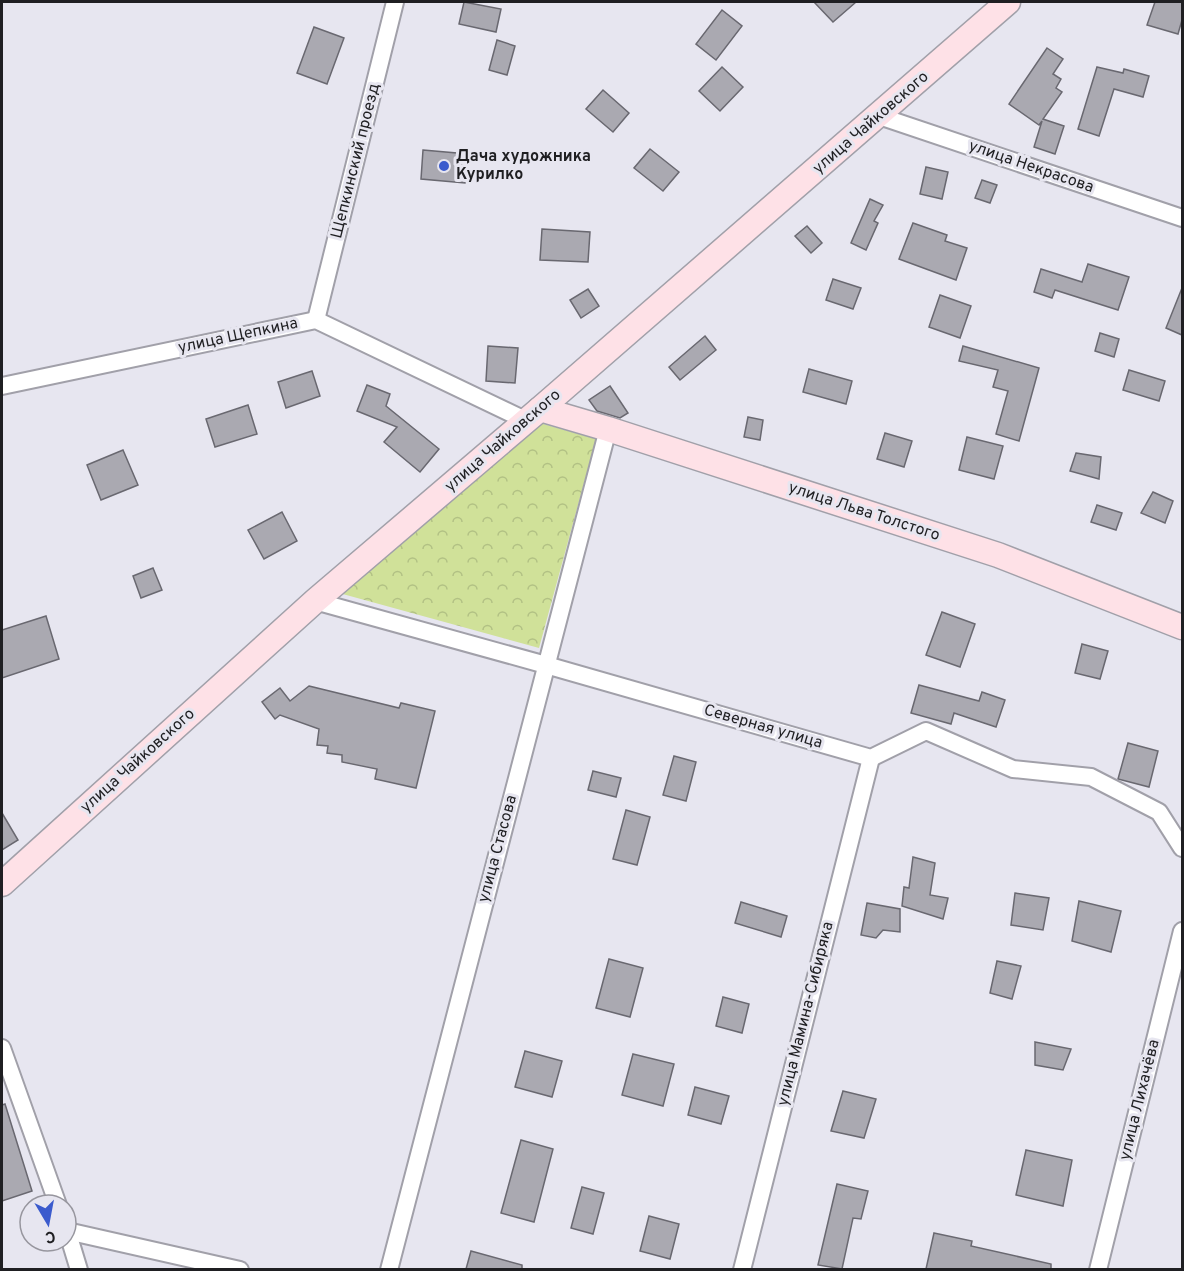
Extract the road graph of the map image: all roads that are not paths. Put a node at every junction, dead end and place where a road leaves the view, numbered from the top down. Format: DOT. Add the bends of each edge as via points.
graph roads {
  1 [pos="395,2"];
  2 [pos="1008,2"];
  3 [pos="879,116"];
  4 [pos="1182,218"];
  5 [pos="316,320"];
  6 [pos="2,386"];
  7 [pos="534,415"];
  8 [pos="608,429"];
  9 [pos="315,602"];
  10 [pos="1182,627"];
  11 [pos="546,665"];
  12 [pos="871,758"];
  13 [pos="1182,848"];
  14 [pos="2,884"];
  15 [pos="1182,931"];
  16 [pos="2,1048"];
  17 [pos="54,1193"];
  18 [pos="78,1232"];
  19 [pos="74,1253"];
  20 [pos="79,1269"];
  21 [pos="240,1269"];
  22 [pos="388,1269"];
  23 [pos="742,1269"];
  24 [pos="1098,1269"];
  1 -- 5 [label="street, Щепкинский проезд"];
  2 -- 3 [label="street, улица Чайковского"];
  3 -- 4 [label="street, улица Некрасова"];
  3 -- 7 [label="street, улица Чайковского"];
  5 -- 6 [label="street, улица Щепкина"];
  5 -- 7 [label="street, улица Щепкина"];
  7 -- 8 [label="street, улица Льва Толстого"];
  7 -- 9 [label="street, улица Чайковского"];
  8 -- 10 [label="street, улица Льва Толстого" via="998,555"];
  8 -- 11 [label="street, улица Стасова"];
  9 -- 11 [label="street, Северная улица"];
  9 -- 14 [label="street, улица Чайковского"];
  11 -- 12 [label="street, Северная улица"];
  11 -- 22 [label="street, улица Стасова"];
  12 -- 13 [label="street" via="926,731 1013,769 1091,777 1159,812"];
  12 -- 23 [label="street, улица Мамина-Сибиряка"];
  15 -- 24 [label="street, улица Лихачёва"];
  16 -- 17 [label="street"];
  18 -- 21 [label="street"];
  19 -- 20 [label="street"];
}
